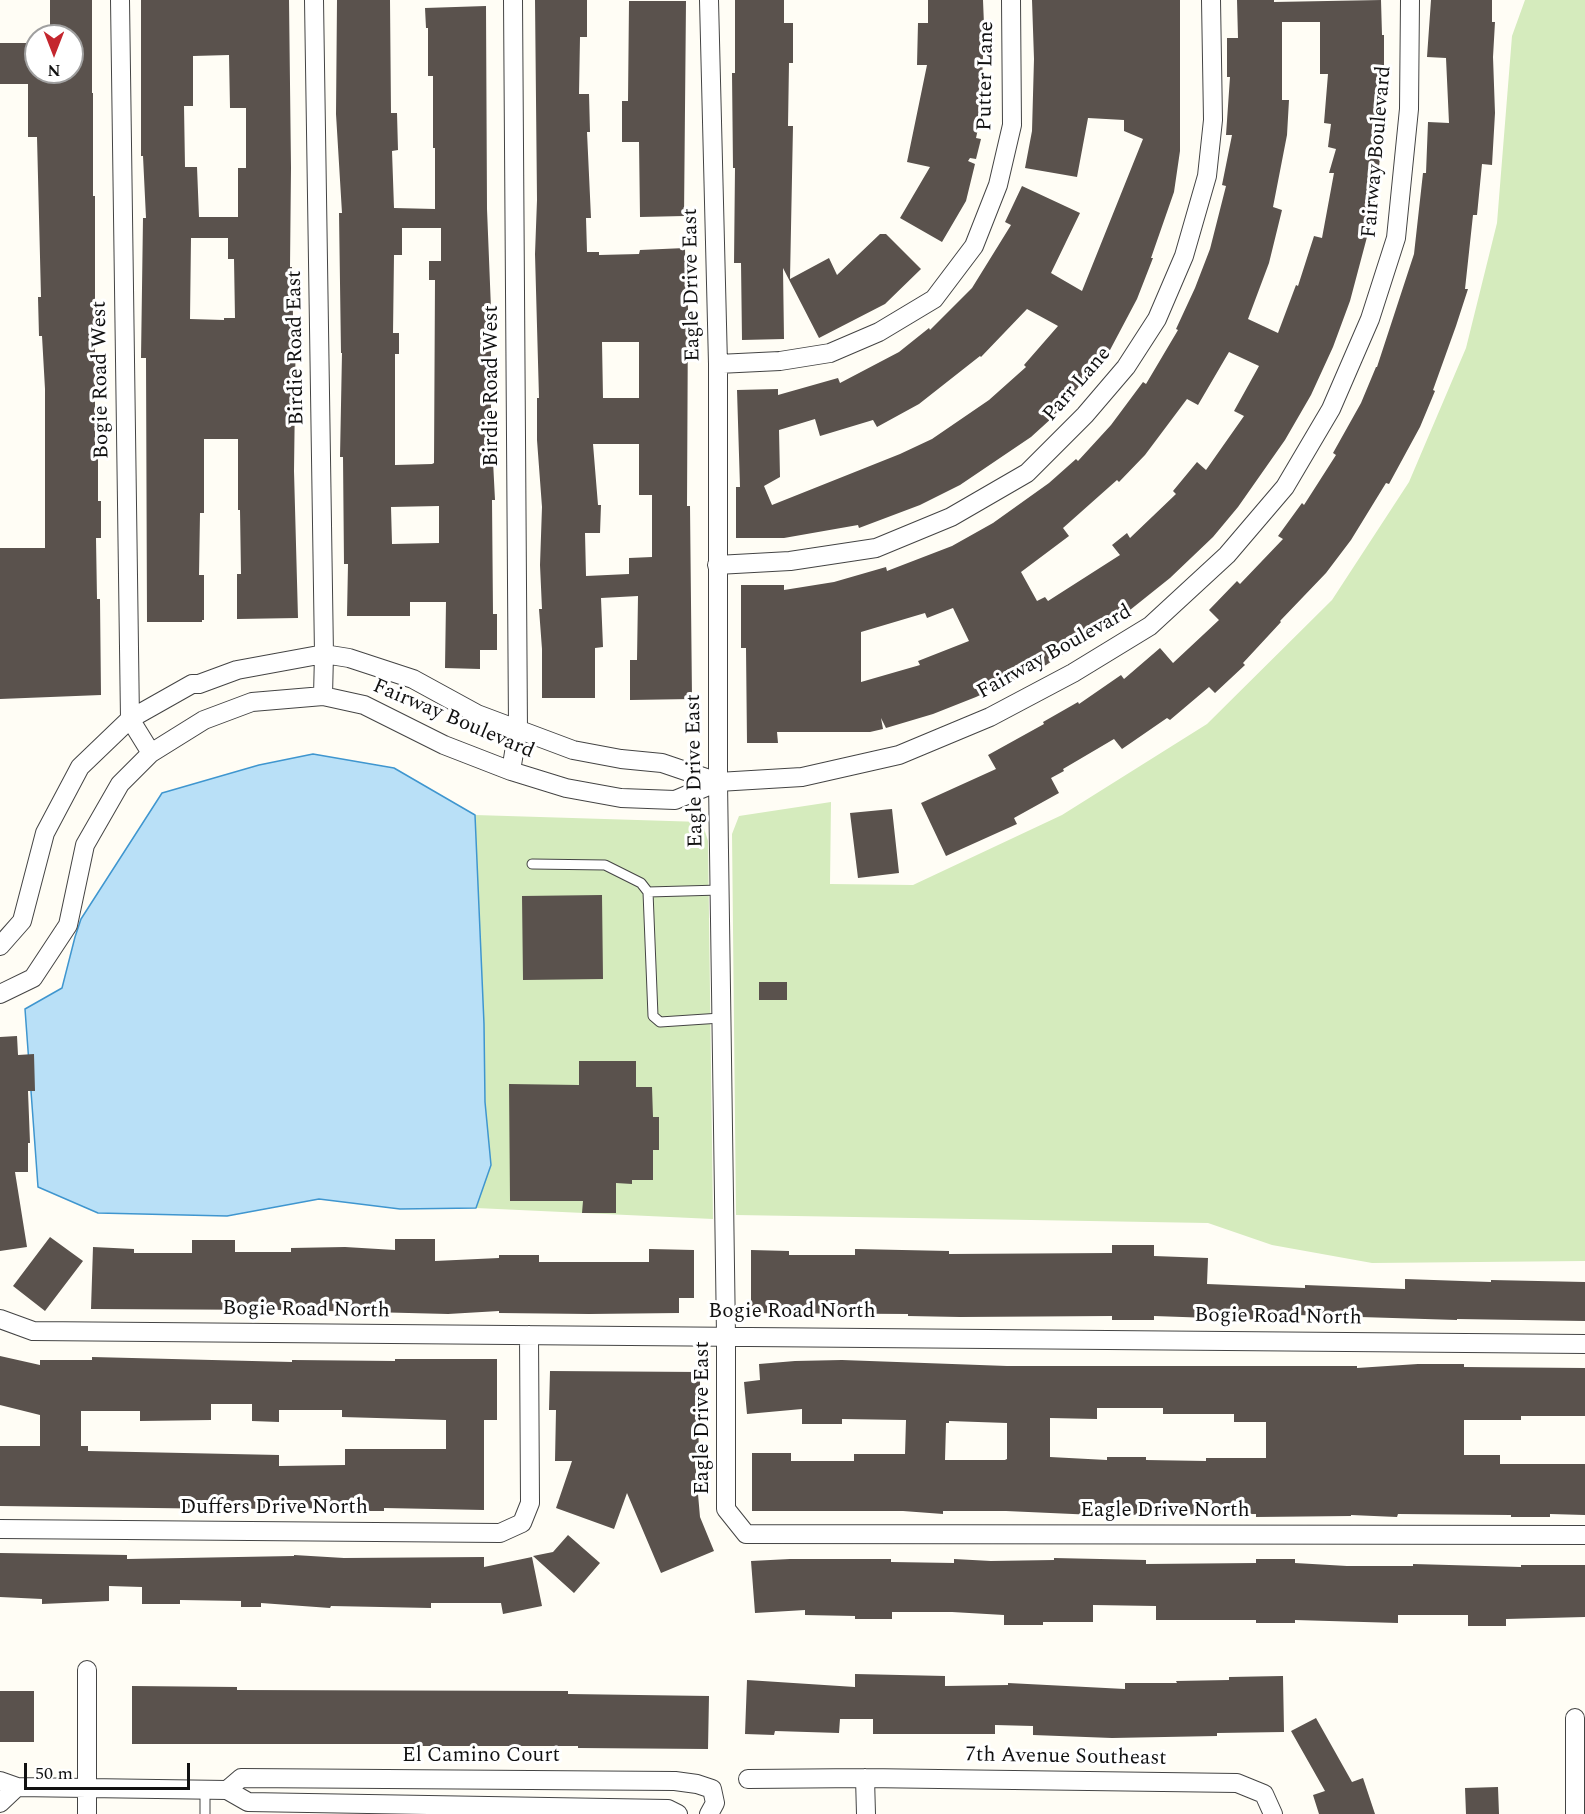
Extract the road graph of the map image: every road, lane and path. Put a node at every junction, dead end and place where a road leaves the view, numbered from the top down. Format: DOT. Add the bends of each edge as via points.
graph roads {
  1 [pos="120,0"];
  2 [pos="314,0"];
  3 [pos="513,0"];
  4 [pos="709,0"];
  5 [pos="1011,0"];
  6 [pos="1211,0"];
  7 [pos="1410,0"];
  8 [pos="718,364"];
  9 [pos="717,565"];
  10 [pos="324,654"];
  11 [pos="323,696"];
  12 [pos="130,719"];
  13 [pos="518,728"];
  14 [pos="151,753"];
  15 [pos="511,771"];
  16 [pos="718,782"];
  17 [pos="532,864"];
  18 [pos="720,890"];
  19 [pos="648,892"];
  20 [pos="0,946"];
  21 [pos="0,994"];
  22 [pos="722,1018"];
  23 [pos="0,1319"];
  24 [pos="529,1335"];
  25 [pos="726,1335"];
  26 [pos="1585,1344"];
  27 [pos="0,1529"];
  28 [pos="746,1534"];
  29 [pos="1585,1535"];
  30 [pos="87,1670"];
  31 [pos="1575,1718"];
  32 [pos="866,1778"];
  33 [pos="748,1779"];
  34 [pos="9,1784"];
  35 [pos="87,1787"];
  36 [pos="205,1790"];
  37 [pos="227,1790"];
  38 [pos="0,1803"];
  39 [pos="87,1814"];
  40 [pos="205,1814"];
  41 [pos="678,1814"];
  42 [pos="709,1814"];
  43 [pos="866,1814"];
  44 [pos="1273,1814"];
  45 [pos="1575,1814"];
  1 -- 12 [label="street, Bogie Road West"];
  2 -- 10 [label="street, Birdie Road East"];
  3 -- 13 [label="street, Birdie Road West"];
  4 -- 8 [label="street, Eagle Drive East"];
  5 -- 8 [label="street, Putter Lane" via="1012,126 998,185 974,246 934,298 879,332 830,353 780,361"];
  6 -- 9 [label="street, Parr Lane" via="1213,120 1206,176 1184,256 1157,319 1126,366 1085,415 1027,473 951,517 876,548 790,561"];
  7 -- 16 [label="street, Fairway Boulevard" via="1409,109 1396,238 1370,319 1331,409 1285,487 1227,555 1150,626 990,717 899,755 802,777"];
  8 -- 9 [label="street, Eagle Drive East"];
  9 -- 16 [label="street, Eagle Drive East"];
  10 -- 11 [label="street, Birdie Road East"];
  10 -- 12 [label="street, Fairway Boulevard" via="237,670 192,684"];
  10 -- 13 [label="street, Fairway Boulevard" via="349,657 413,679 477,714"];
  11 -- 14 [label="street, Fairway Boulevard" via="252,702 204,720"];
  11 -- 15 [label="street, Fairway Boulevard" via="364,705 444,745"];
  12 -- 14 [label="street"];
  12 -- 20 [label="street, Fairway Boulevard" via="80,767 45,834 22,921"];
  13 -- 15 [label="street, Birdie Road West"];
  13 -- 16 [label="street, Fairway Boulevard" via="573,750 662,763"];
  14 -- 21 [label="street, Fairway Boulevard" via="120,784 85,845 68,925 33,978"];
  15 -- 16 [label="street, Fairway Boulevard" via="566,788 621,798 675,800"];
  16 -- 18 [label="street, Eagle Drive East"];
  17 -- 19 [label="lane" via="605,865 640,883"];
  18 -- 19 [label="lane"];
  18 -- 22 [label="street, Eagle Drive East"];
  19 -- 22 [label="lane" via="653,1016 660,1022"];
  22 -- 25 [label="street, Eagle Drive East"];
  23 -- 24 [label="street, Bogie Road North" via="33,1331"];
  24 -- 25 [label="street, Bogie Road North"];
  24 -- 27 [label="street, Duffers Drive North" via="530,1503 522,1524 500,1533"];
  25 -- 26 [label="street, Bogie Road North"];
  25 -- 28 [label="street, Eagle Drive East" via="726,1509"];
  28 -- 29 [label="street, Eagle Drive North"];
  30 -- 35 [label="street"];
  31 -- 45 [label="street"];
  32 -- 33 [label="street, 7th Avenue Southeast"];
  32 -- 43 [label="street"];
  32 -- 44 [label="street, 7th Avenue Southeast" via="1237,1783 1264,1794"];
  34 -- 35 [label="street, El Camino Court"];
  34 -- 38 [label="street, El Camino Court"];
  35 -- 36 [label="street, El Camino Court"];
  35 -- 39 [label="street"];
  36 -- 37 [label="street, El Camino Court"];
  36 -- 40 [label="lane"];
  37 -- 41 [label="street, El Camino Court" via="248,1802 668,1809"];
  37 -- 42 [label="street, El Camino Court" via="241,1778 675,1781 712,1789 715,1803"];
}
